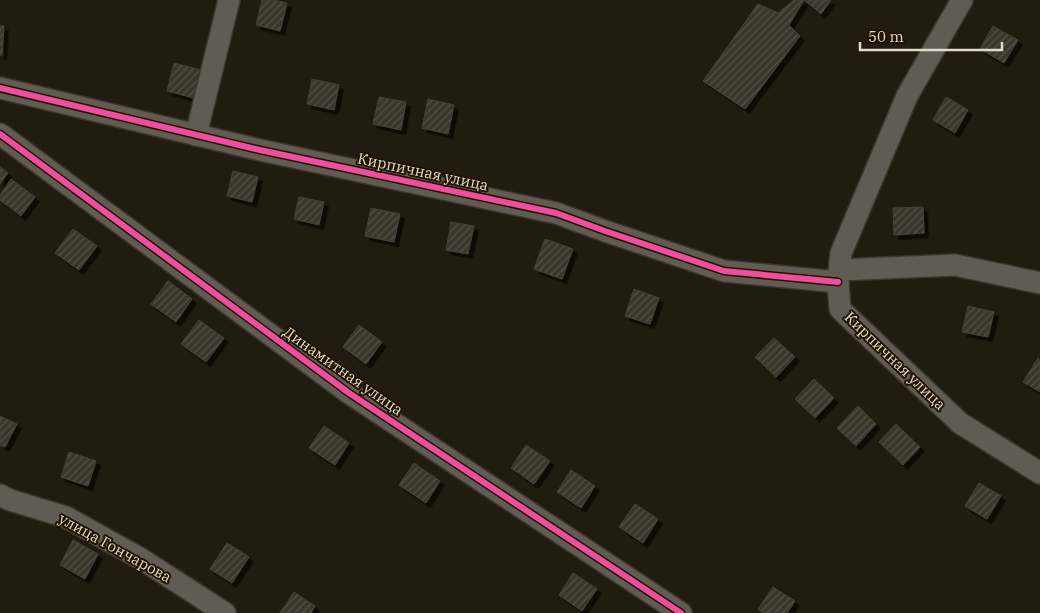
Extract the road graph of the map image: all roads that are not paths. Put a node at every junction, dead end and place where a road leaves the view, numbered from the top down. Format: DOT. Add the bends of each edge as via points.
graph roads {
  1 [pos="229,0"];
  2 [pos="962,0"];
  3 [pos="0,88"];
  4 [pos="0,134"];
  5 [pos="196,135"];
  6 [pos="838,276"];
  7 [pos="1040,283"];
  8 [pos="1040,473"];
  9 [pos="0,495"];
  10 [pos="225,613"];
  11 [pos="681,613"];
  1 -- 5 [label="street"];
  2 -- 6 [label="street" via="907,96 841,253"];
  3 -- 5 [label="street, Кирпичная улица"];
  4 -- 11 [label="street, Динамитная улица" via="350,393"];
  5 -- 6 [label="street, Кирпичная улица" via="556,212 724,272"];
  6 -- 7 [label="street" via="955,265"];
  6 -- 8 [label="street, Кирпичная улица" via="840,309 960,423"];
  9 -- 10 [label="street, улица Гончарова" via="66,517 143,560"];
}
